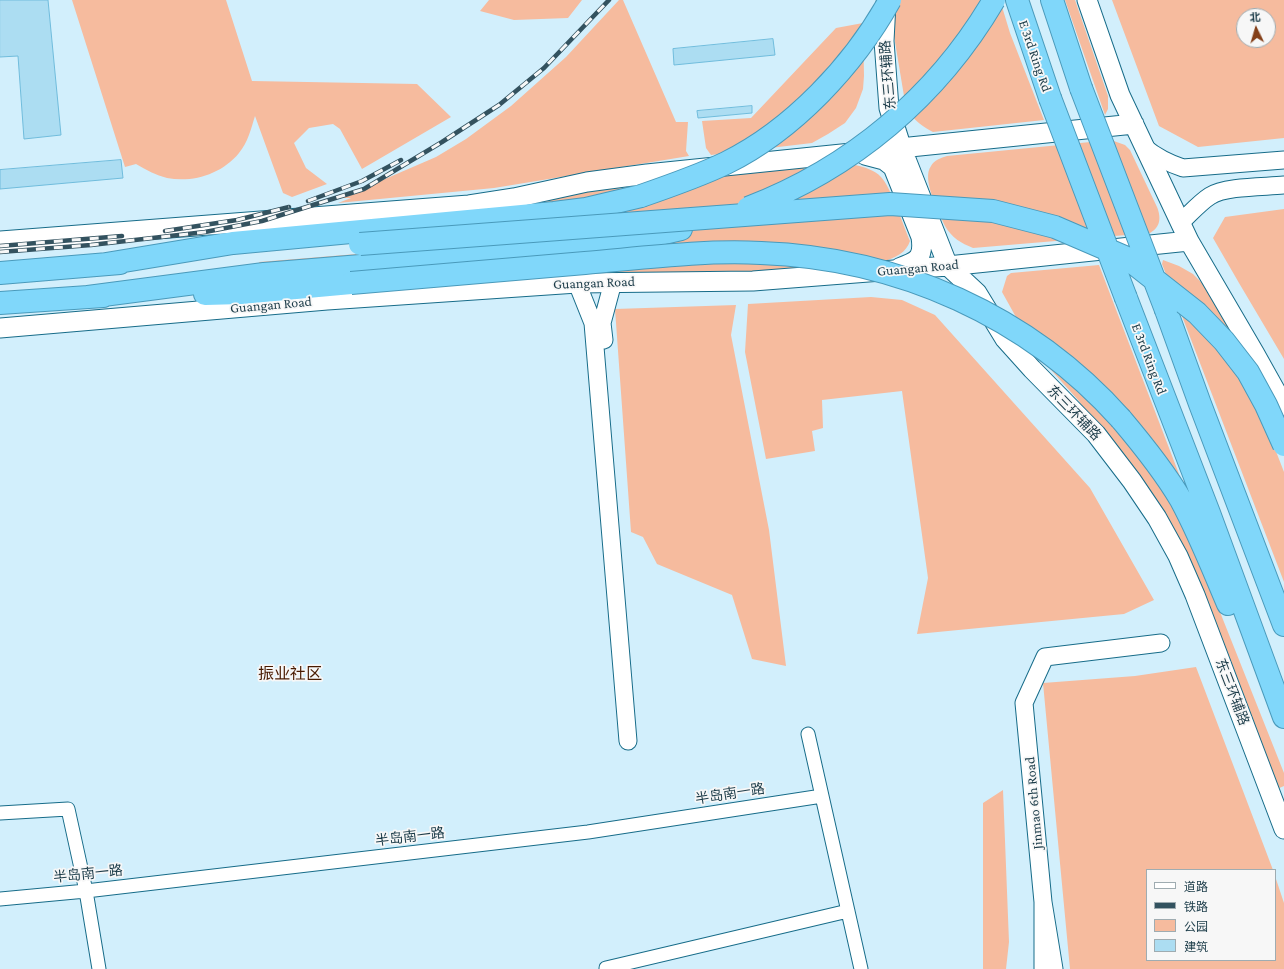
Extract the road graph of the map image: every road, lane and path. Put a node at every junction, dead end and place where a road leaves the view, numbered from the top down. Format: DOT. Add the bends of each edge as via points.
graph roads {
  1 [pos="886,0"];
  2 [pos="890,0"];
  3 [pos="994,0"];
  4 [pos="1016,0"];
  5 [pos="1052,0"];
  6 [pos="1087,0"];
  7 [pos="1134,124"];
  8 [pos="1144,147"];
  9 [pos="902,149"];
  10 [pos="856,153"];
  11 [pos="1284,160"];
  12 [pos="1284,185"];
  13 [pos="328,216"];
  14 [pos="1180,223"];
  15 [pos="362,237"];
  16 [pos="0,241"];
  17 [pos="1189,241"];
  18 [pos="233,243"];
  19 [pos="106,264"];
  20 [pos="948,266"];
  21 [pos="894,270"];
  22 [pos="0,273"];
  23 [pos="613,282"];
  24 [pos="577,283"];
  25 [pos="88,297"];
  26 [pos="0,303"];
  27 [pos="0,328"];
  28 [pos="1284,406"];
  29 [pos="1284,445"];
  30 [pos="1284,625"];
  31 [pos="1161,643"];
  32 [pos="1284,717"];
  33 [pos="1284,733"];
  34 [pos="808,734"];
  35 [pos="822,796"];
  36 [pos="0,813"];
  37 [pos="1284,829"];
  38 [pos="86,891"];
  39 [pos="0,899"];
  40 [pos="1043,902"];
  41 [pos="848,911"];
  42 [pos="99,969"];
  43 [pos="606,969"];
  44 [pos="861,969"];
  45 [pos="1043,969"];
  46 [pos="1054,969"];
  1 -- 9 [label="main road, 东三环辅路" via="884,41 889,108"];
  2 -- 15 [label="highway, bridge" via="854,54 816,98 767,138 727,162 672,186 586,209"];
  3 -- 25 [label="highway, bridge" via="959,52 939,76 879,134 811,179 736,213 682,229 616,242 530,252 264,274"];
  4 -- 32 [label="highway, E 3rd Ring Rd, bridge" via="1050,98"];
  5 -- 30 [label="highway, bridge" via="1081,88"];
  6 -- 7 [label="main road" via="1120,94"];
  7 -- 8 [label="main road"];
  7 -- 9 [label="main road"];
  8 -- 11 [label="street" via="1168,163 1183,168"];
  8 -- 14 [label="main road"];
  9 -- 10 [label="main road"];
  9 -- 20 [label="main road, 东三环辅路"];
  10 -- 13 [label="main road" via="587,182 469,205"];
  10 -- 21 [label="main road" via="884,160 893,167 921,238 923,250 919,257 909,265"];
  12 -- 14 [label="street" via="1221,192 1211,196"];
  13 -- 16 [label="main road"];
  13 -- 18 [label="main road"];
  14 -- 17 [label="main road"];
  15 -- 18 [label="highway"];
  15 -- 19 [label="highway"];
  15 -- 29 [label="highway, bridge" via="890,204 993,211 1055,226 1126,258 1197,313 1224,341 1248,372"];
  17 -- 20 [label="main road, Guangan Road"];
  17 -- 28 [label="main road"];
  18 -- 19 [label="highway"];
  19 -- 22 [label="highway"];
  20 -- 21 [label="main road, Guangan Road"];
  20 -- 37 [label="main road, 东三环辅路" via="976,293 1005,339 1096,434 1157,518 1178,556 1195,595"];
  21 -- 23 [label="main road, Guangan Road" via="753,280"];
  23 -- 24 [label="main road, Guangan Road"];
  23 -- 24 [label="street" via="602,323 632,741 593,323"];
  24 -- 27 [label="main road, Guangan Road" via="327,300"];
  25 -- 26 [label="highway"];
  25 -- 33 [label="highway, bridge" via="241,293 694,254 760,252 835,260 876,269 927,286 964,302 1023,334 1091,388 1150,454 1184,507"];
  31 -- 40 [label="street, Jinmao 6th Road" via="1045,657 1024,703"];
  34 -- 35 [label="street"];
  35 -- 38 [label="street, 半岛南一路" via="588,832"];
  35 -- 41 [label="street"];
  36 -- 38 [label="street" via="68,809"];
  38 -- 39 [label="street, 半岛南一路"];
  38 -- 42 [label="street"];
  40 -- 45 [label="street, Jinmao 6th Road"];
  40 -- 46 [label="street, Jinmao 6th Road"];
  41 -- 43 [label="street"];
  41 -- 44 [label="street"];
}
